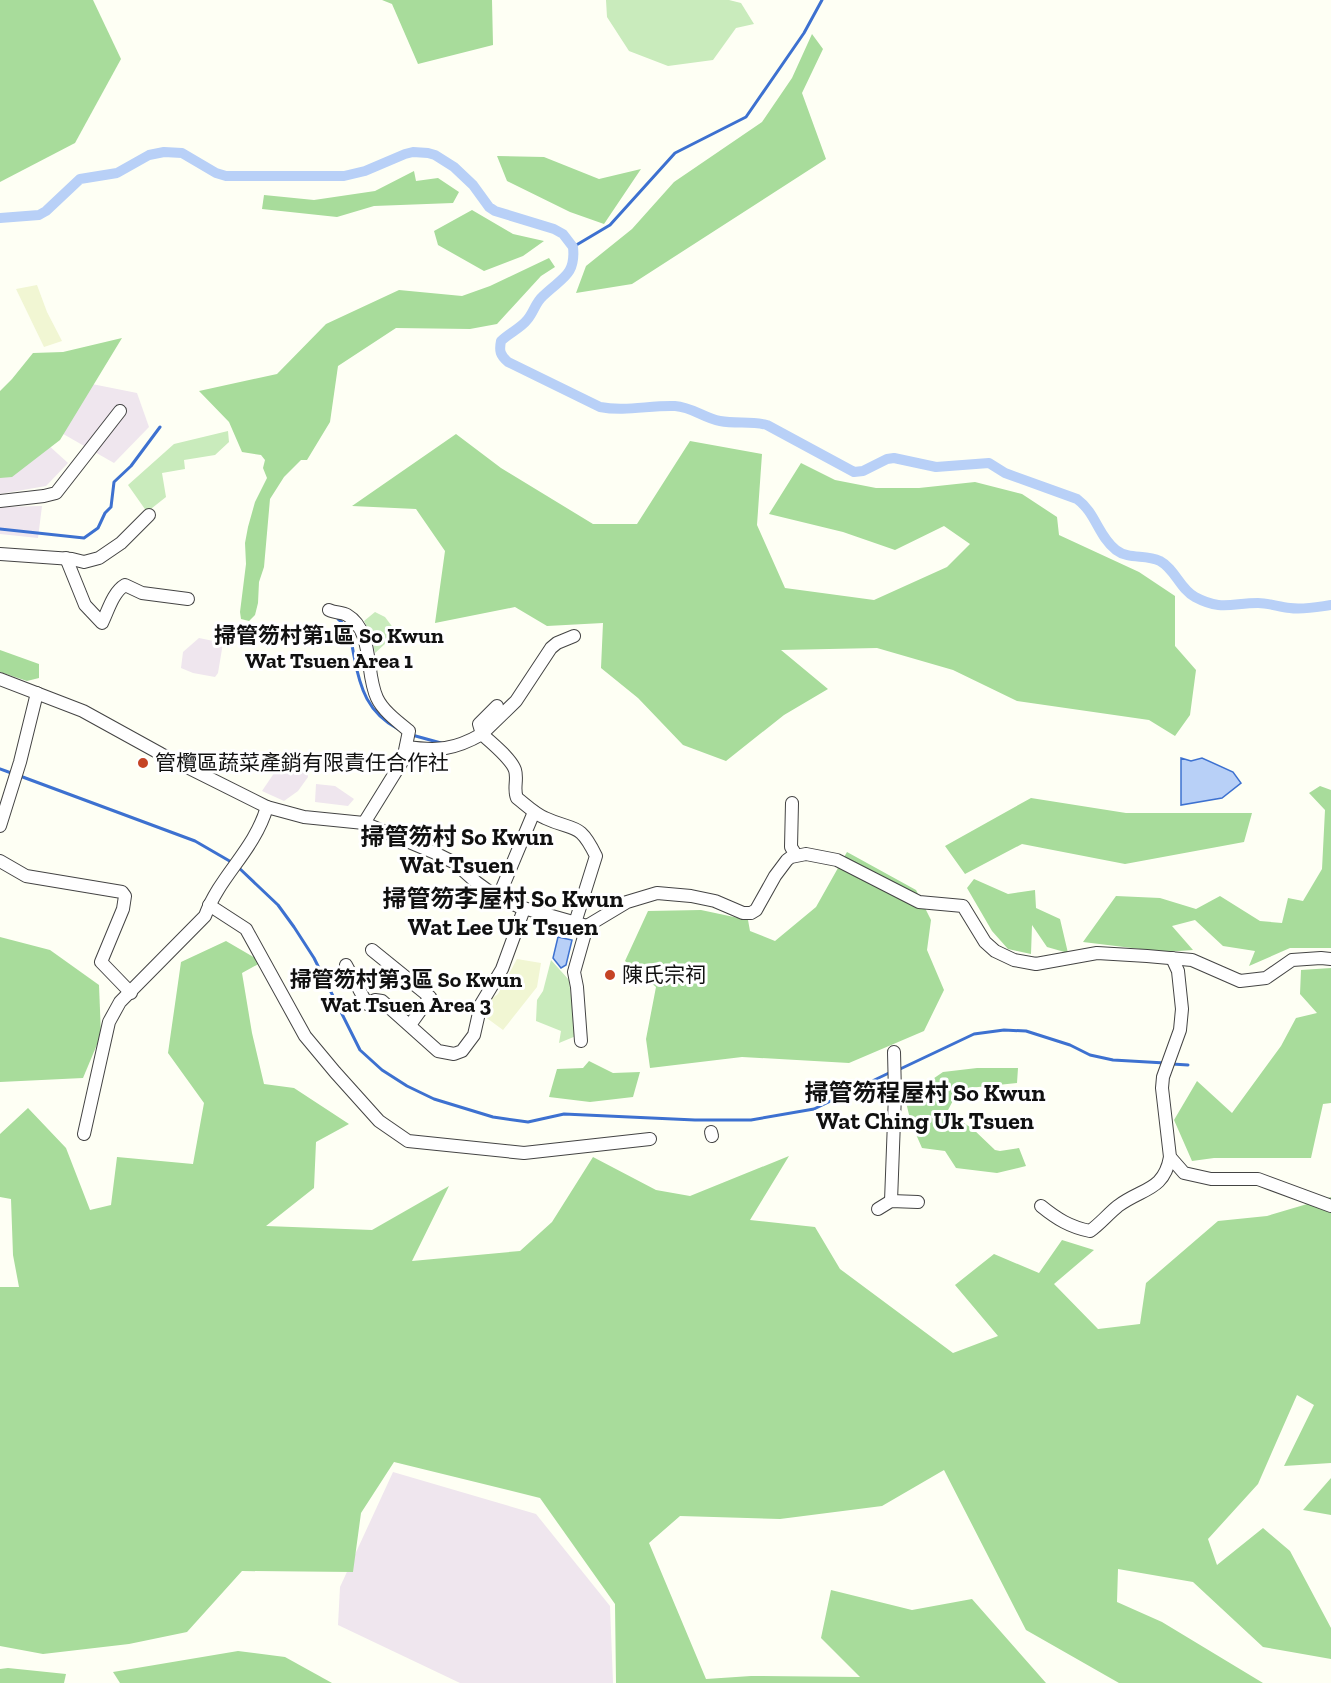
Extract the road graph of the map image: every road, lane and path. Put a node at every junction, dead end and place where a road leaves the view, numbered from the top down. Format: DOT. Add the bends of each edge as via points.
graph roads {
  1 [pos="120,411"];
  2 [pos="0,501"];
  3 [pos="149,515"];
  4 [pos="0,554"];
  5 [pos="66,558"];
  6 [pos="188,599"];
  7 [pos="329,610"];
  8 [pos="574,636"];
  9 [pos="0,679"];
  10 [pos="37,693"];
  11 [pos="497,706"];
  12 [pos="480,730"];
  13 [pos="408,738"];
  14 [pos="792,803"];
  15 [pos="267,807"];
  16 [pos="534,812"];
  17 [pos="364,823"];
  18 [pos="0,826"];
  19 [pos="796,855"];
  20 [pos="0,861"];
  21 [pos="498,898"];
  22 [pos="209,905"];
  23 [pos="524,909"];
  24 [pos="581,924"];
  25 [pos="372,950"];
  26 [pos="1172,958"];
  27 [pos="1331,959"];
  28 [pos="346,965"];
  29 [pos="131,993"];
  30 [pos="410,1025"];
  31 [pos="581,1041"];
  32 [pos="894,1056"];
  33 [pos="84,1134"];
  34 [pos="650,1139"];
  35 [pos="1170,1157"];
  36 [pos="891,1201"];
  37 [pos="918,1202"];
  38 [pos="1041,1206"];
  39 [pos="1331,1206"];
  40 [pos="878,1209"];
  1 -- 2 [label="street" via="56,493"];
  3 -- 5 [label="street" via="99,558 84,562"];
  4 -- 5 [label="street"];
  5 -- 6 [label="street" via="85,605 102,623 125,585 142,593"];
  7 -- 13 [label="street" via="346,614 361,632 377,698"];
  8 -- 12 [label="street" via="551,648 516,701"];
  9 -- 10 [label="street"];
  10 -- 15 [label="street" via="83,711"];
  10 -- 18 [label="street"];
  11 -- 12 [label="street"];
  12 -- 13 [label="street" via="451,748 432,750"];
  12 -- 16 [label="street" via="510,762 515,771 515,794"];
  13 -- 17 [label="street" via="403,760"];
  14 -- 19 [label="street" via="791,847"];
  15 -- 17 [label="street" via="304,817"];
  15 -- 22 [label="street" via="262,826"];
  16 -- 21 [label="street"];
  16 -- 24 [label="street" via="582,832 596,856"];
  17 -- 21 [label="street" via="455,863"];
  19 -- 24 [label="street" via="787,860 751,913 691,896 657,893"];
  19 -- 26 [label="street" via="837,860 919,902 963,906 990,946 1014,960 1036,964 1097,953"];
  20 -- 29 [label="street" via="26,876 122,892 123,909 101,962"];
  21 -- 23 [label="street"];
  22 -- 29 [label="street" via="206,916"];
  22 -- 34 [label="street" via="246,929 305,1036 379,1121 408,1140 524,1154"];
  23 -- 24 [label="street"];
  23 -- 30 [label="street" via="502,969 481,1004 474,1035 462,1051 438,1051"];
  24 -- 31 [label="street" via="574,972"];
  25 -- 30 [label="street" via="430,997"];
  26 -- 27 [label="street" via="1192,960 1240,981 1266,978 1292,960"];
  26 -- 35 [label="street" via="1178,971 1182,1009 1180,1030 1162,1088"];
  28 -- 30 [label="street" via="363,1006 382,1001"];
  29 -- 33 [label="street" via="120,1002 109,1022"];
  32 -- 36 [label="street"];
  35 -- 38 [label="street" via="1168,1170 1157,1185 1118,1206 1090,1232 1058,1220"];
  35 -- 39 [label="street" via="1184,1173 1210,1179 1258,1179"];
  36 -- 37 [label="street"];
  36 -- 40 [label="street"];
}
